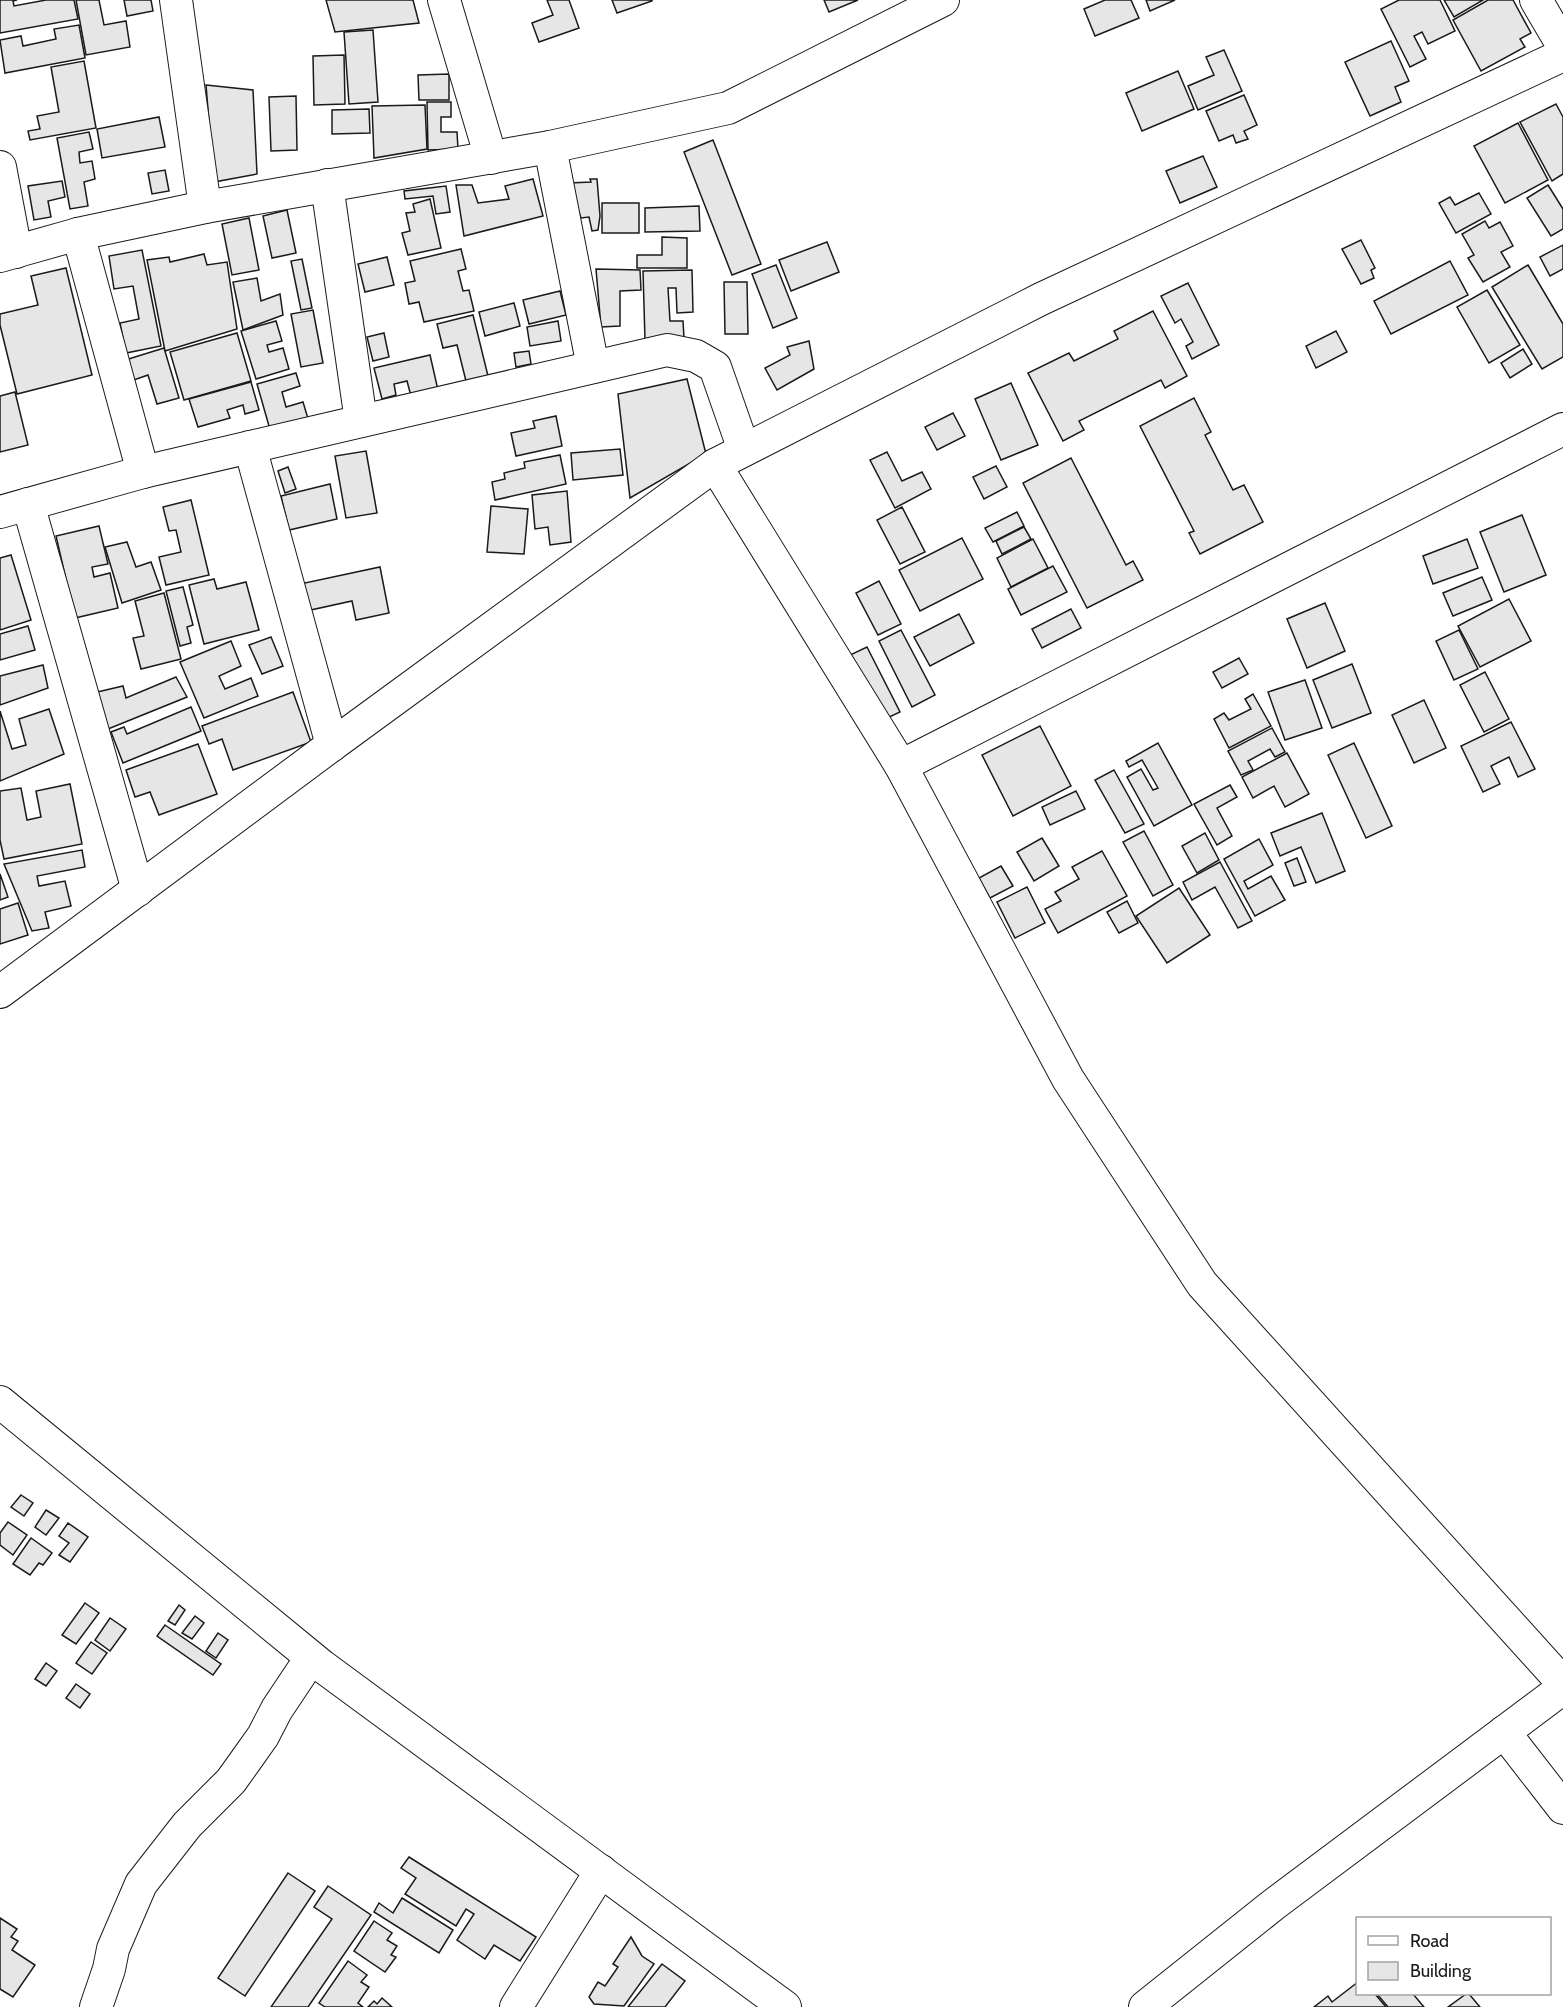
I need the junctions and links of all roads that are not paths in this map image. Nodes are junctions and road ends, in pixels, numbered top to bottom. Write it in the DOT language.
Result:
graph roads {
  1 [pos="176,0"];
  2 [pos="444,0"];
  3 [pos="943,0"];
  4 [pos="1536,0"];
  5 [pos="1563,46"];
  6 [pos="1563,55"];
  7 [pos="550,147"];
  8 [pos="491,158"];
  9 [pos="0,167"];
  10 [pos="327,185"];
  11 [pos="205,207"];
  12 [pos="78,234"];
  13 [pos="8,254"];
  14 [pos="593,367"];
  15 [pos="361,421"];
  16 [pos="1563,429"];
  17 [pos="250,447"];
  18 [pos="744,450"];
  19 [pos="715,465"];
  20 [pos="142,472"];
  21 [pos="14,508"];
  22 [pos="332,745"];
  23 [pos="901,766"];
  24 [pos="138,890"];
  25 [pos="0,992"];
  26 [pos="0,1402"];
  27 [pos="311,1658"];
  28 [pos="1563,1683"];
  29 [pos="1563,1688"];
  30 [pos="1504,1732"];
  31 [pos="1563,1808"];
  32 [pos="601,1871"];
  33 [pos="96,2007"];
  34 [pos="516,2007"];
  35 [pos="784,2007"];
  36 [pos="1145,2007"];
  1 -- 11 [label="street"];
  2 -- 8 [label="street"];
  3 -- 7 [label="street"];
  4 -- 5 [label="street"];
  6 -- 18 [label="street"];
  7 -- 8 [label="street"];
  7 -- 14 [label="street"];
  8 -- 10 [label="street"];
  9 -- 13 [label="street"];
  10 -- 11 [label="street"];
  10 -- 15 [label="street"];
  11 -- 12 [label="street"];
  12 -- 13 [label="street"];
  12 -- 20 [label="street"];
  14 -- 15 [label="street"];
  14 -- 18 [label="street"];
  15 -- 17 [label="street"];
  16 -- 23 [label="street"];
  17 -- 20 [label="street"];
  17 -- 22 [label="street"];
  18 -- 19 [label="street"];
  19 -- 22 [label="street"];
  19 -- 23 [label="street"];
  20 -- 21 [label="street"];
  21 -- 24 [label="street"];
  22 -- 24 [label="street"];
  23 -- 28 [label="street"];
  24 -- 25 [label="street"];
  26 -- 27 [label="street"];
  27 -- 32 [label="street"];
  27 -- 33 [label="street"];
  29 -- 30 [label="street"];
  30 -- 31 [label="street"];
  30 -- 36 [label="street"];
  32 -- 34 [label="street"];
  32 -- 35 [label="street"];
}
